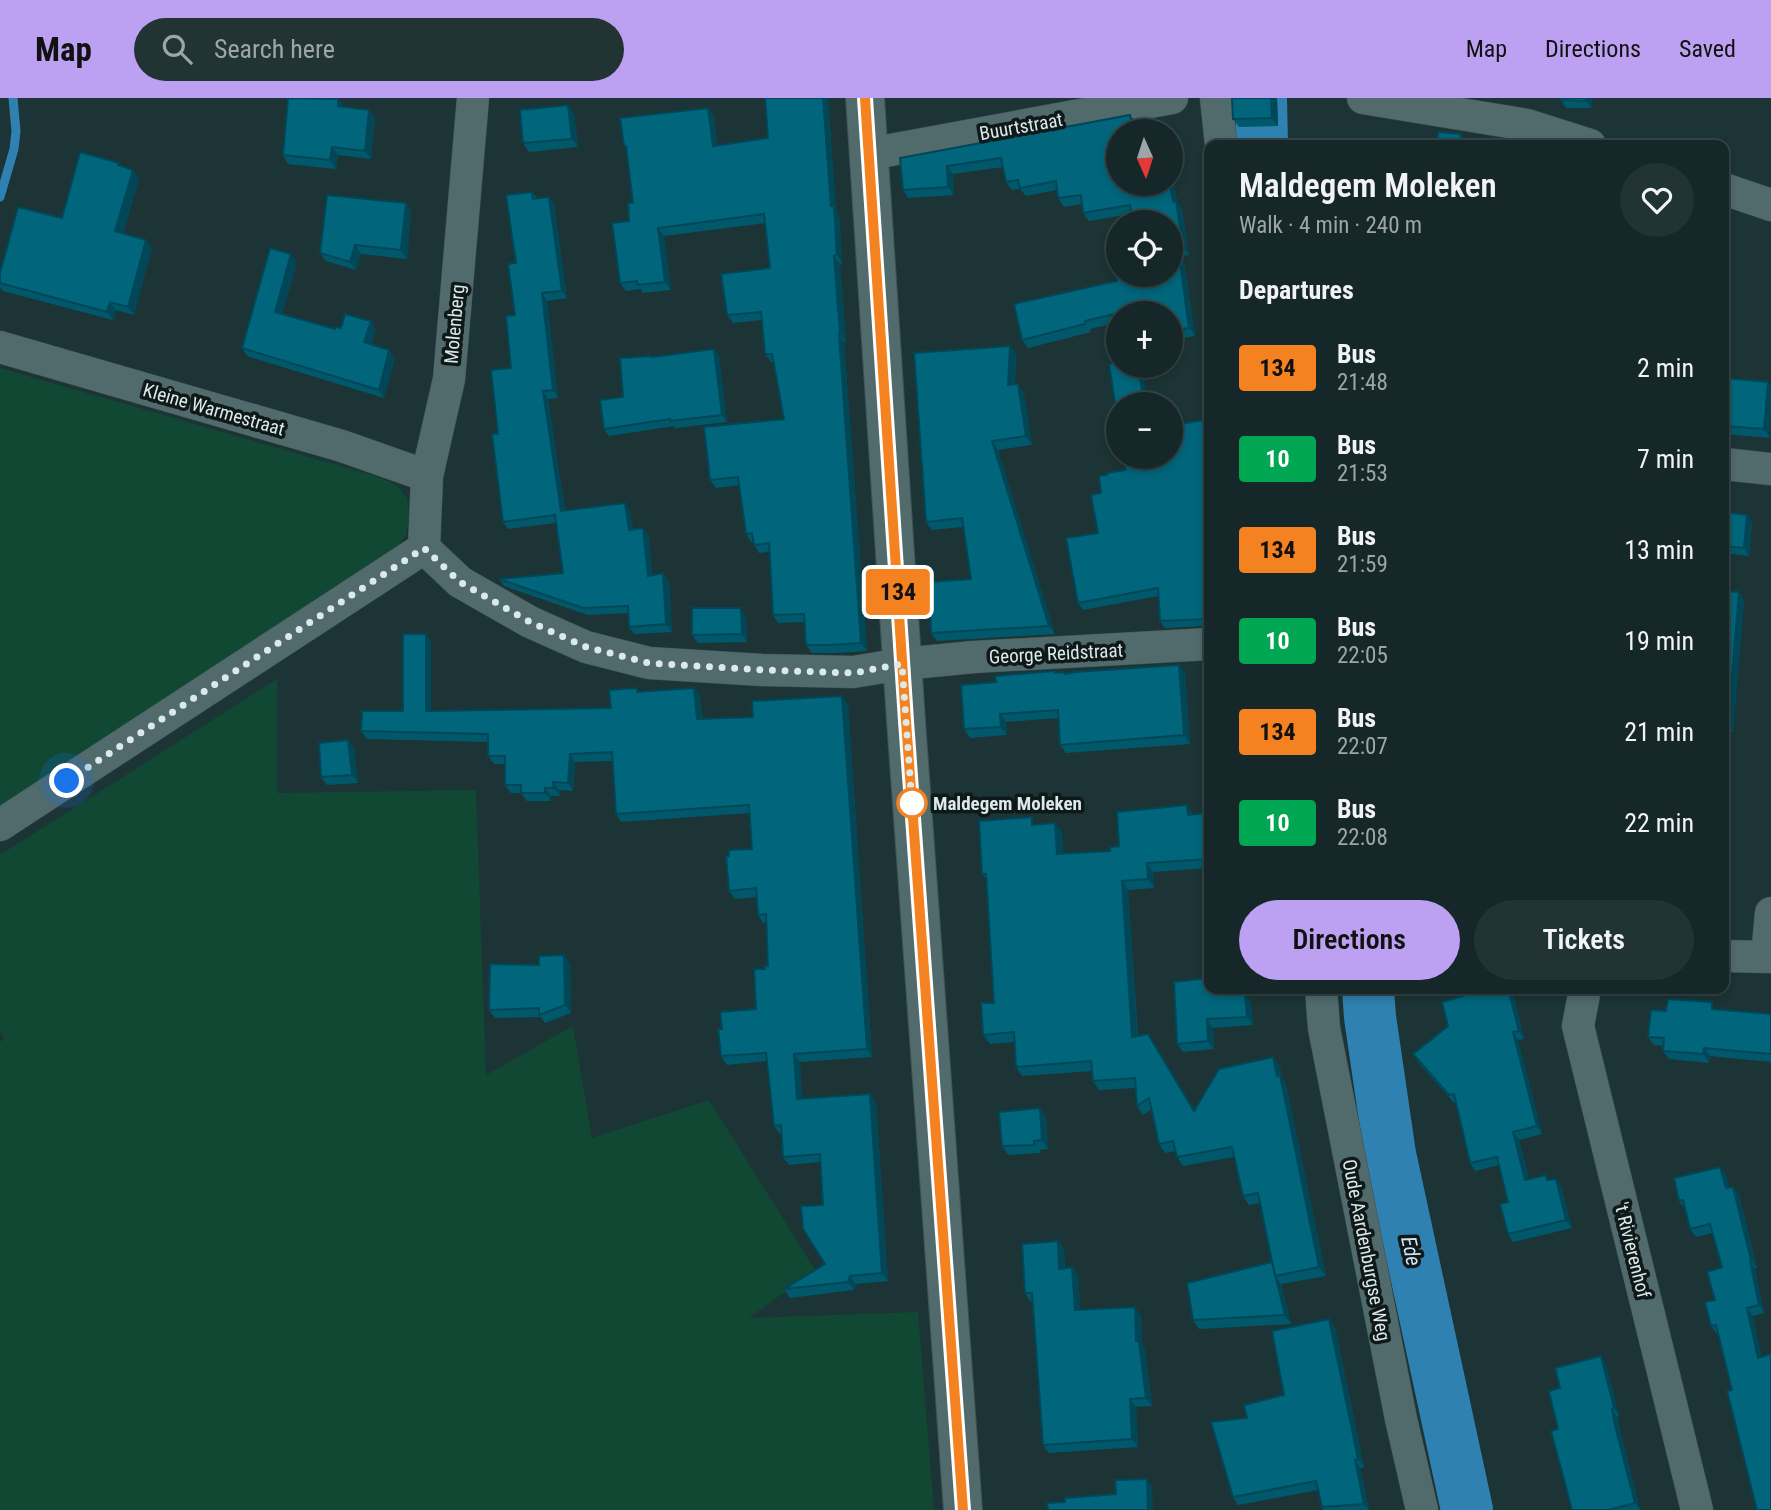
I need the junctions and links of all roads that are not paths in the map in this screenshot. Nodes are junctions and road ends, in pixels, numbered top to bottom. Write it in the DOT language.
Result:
graph roads {
  1 [pos="473,98"];
  2 [pos="865,98"];
  3 [pos="1172,98"];
  4 [pos="1216,98"];
  5 [pos="1363,98"];
  6 [pos="1483,107"];
  7 [pos="1220,140"];
  8 [pos="1574,140"];
  9 [pos="869,154"];
  10 [pos="1729,191"];
  11 [pos="1771,205"];
  12 [pos="0,347"];
  13 [pos="1729,465"];
  14 [pos="1771,469"];
  15 [pos="427,476"];
  16 [pos="424,548"];
  17 [pos="1204,645"];
  18 [pos="902,664"];
  19 [pos="0,825"];
  20 [pos="1771,913"];
  21 [pos="1729,956"];
  22 [pos="1769,957"];
  23 [pos="1321,994"];
  24 [pos="1584,994"];
  25 [pos="963,1510"];
  26 [pos="1422,1510"];
  27 [pos="1697,1510"];
  1 -- 15 [label="street, Molenberg"];
  2 -- 9 [label="street"];
  3 -- 9 [label="street, Buurtstraat"];
  4 -- 7 [label="street"];
  5 -- 6 [label="street"];
  6 -- 8 [label="street"];
  9 -- 18 [label="street"];
  10 -- 11 [label="street"];
  12 -- 15 [label="street, Kleine Warmestraat"];
  13 -- 14 [label="street"];
  15 -- 16 [label="street, Molenberg"];
  16 -- 18 [label="street, George Reidstraat"];
  16 -- 19 [label="street"];
  17 -- 18 [label="street, George Reidstraat"];
  18 -- 25 [label="street"];
  20 -- 22 [label="street"];
  21 -- 22 [label="street"];
  23 -- 26 [label="street, Oude Aardenburgse Weg"];
  24 -- 27 [label="street, 't Rivierenhof"];
}
